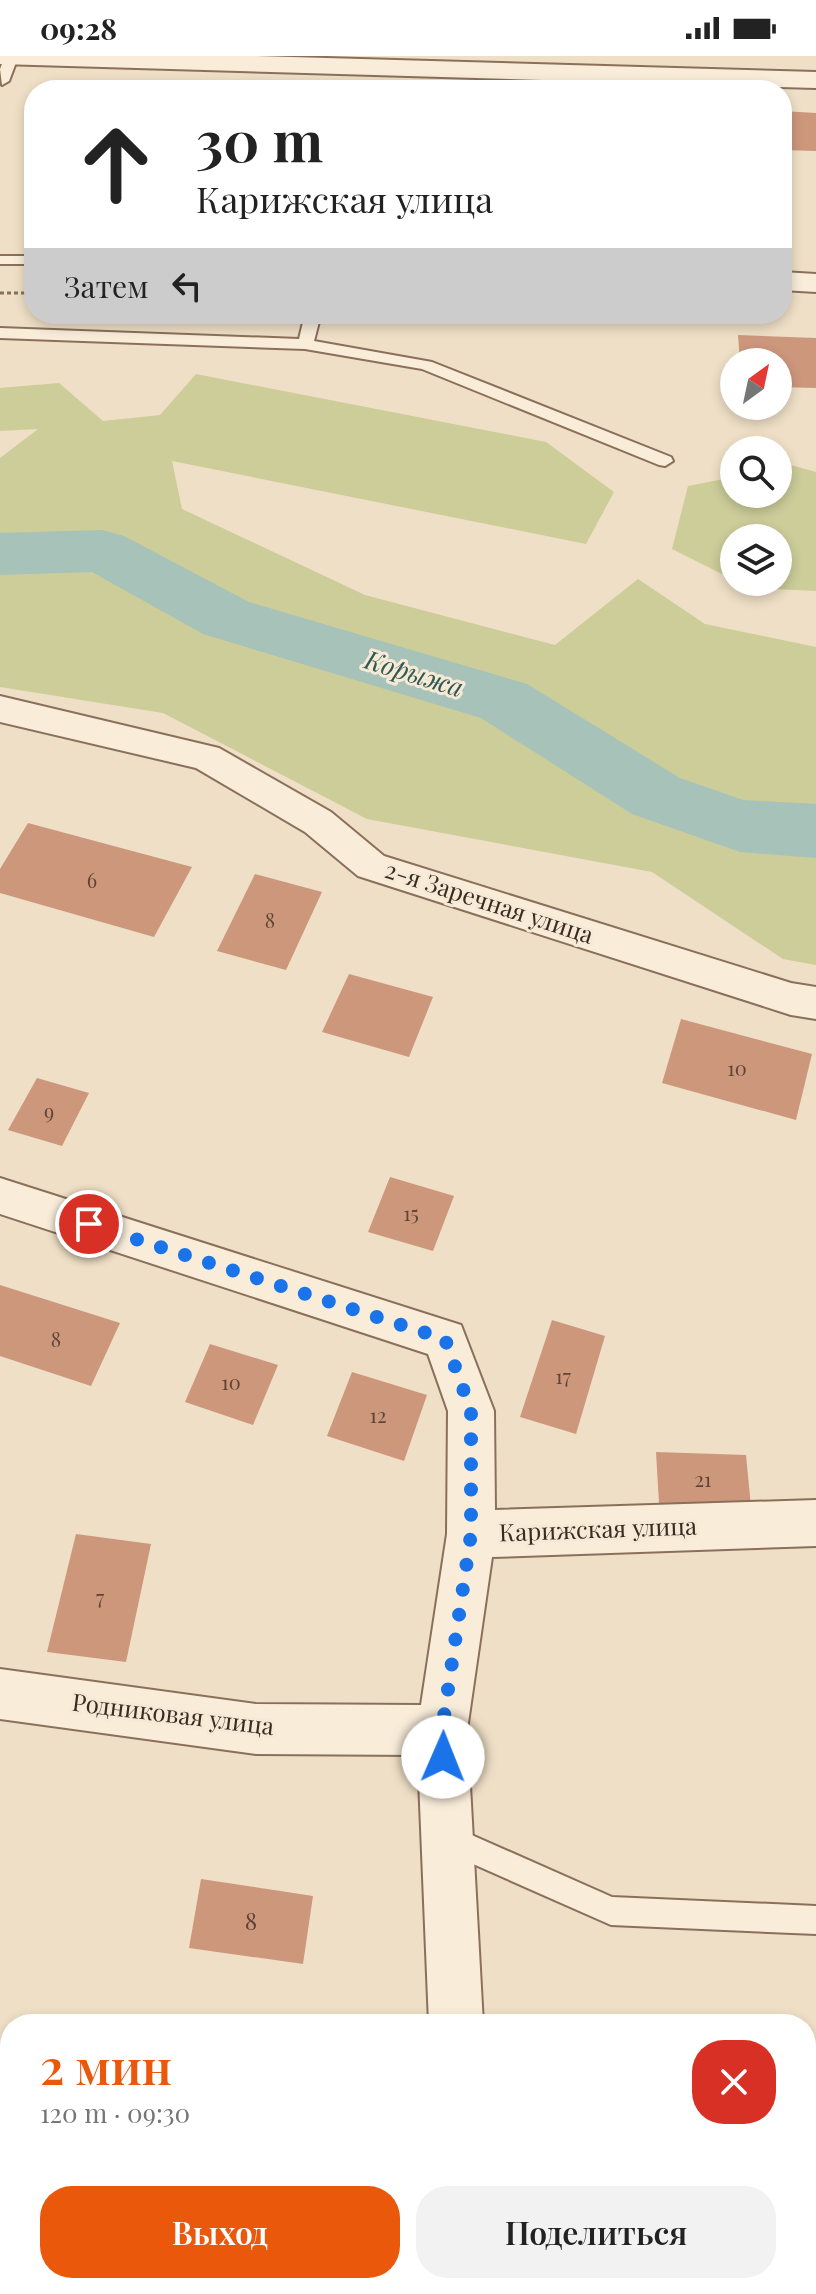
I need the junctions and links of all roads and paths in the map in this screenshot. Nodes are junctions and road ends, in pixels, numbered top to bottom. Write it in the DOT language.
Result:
graph roads {
  1 [pos="11,57"];
  2 [pos="1,69"];
  3 [pos="351,71"];
  4 [pos="816,80"];
  5 [pos="0,260"];
  6 [pos="24,260"];
  7 [pos="792,282"];
  8 [pos="816,283"];
  9 [pos="0,293"];
  10 [pos="24,293"];
  11 [pos="310,324"];
  12 [pos="0,333"];
  13 [pos="305,344"];
  14 [pos="665,461"];
  15 [pos="0,709"];
  16 [pos="816,1003"];
  17 [pos="0,1196"];
  18 [pos="816,1523"];
  19 [pos="471,1534"];
  20 [pos="0,1694"];
  21 [pos="442,1730"];
  22 [pos="447,1838"];
  23 [pos="816,1920"];
  24 [pos="456,2014"];
  1 -- 2 [label="street"];
  1 -- 3 [label="street"];
  3 -- 4 [label="street"];
  5 -- 6 [label="lane"];
  7 -- 8 [label="street"];
  9 -- 10 [label="path"];
  11 -- 13 [label="lane"];
  12 -- 13 [label="lane"];
  13 -- 14 [label="lane"];
  15 -- 16 [label="street, 2-я Заречная улица"];
  17 -- 19 [label="street, Карижская улица"];
  18 -- 19 [label="street, Карижская улица"];
  19 -- 21 [label="street"];
  20 -- 21 [label="street, Родниковая улица"];
  21 -- 22 [label="street"];
  22 -- 23 [label="lane"];
  22 -- 24 [label="street"];
}
